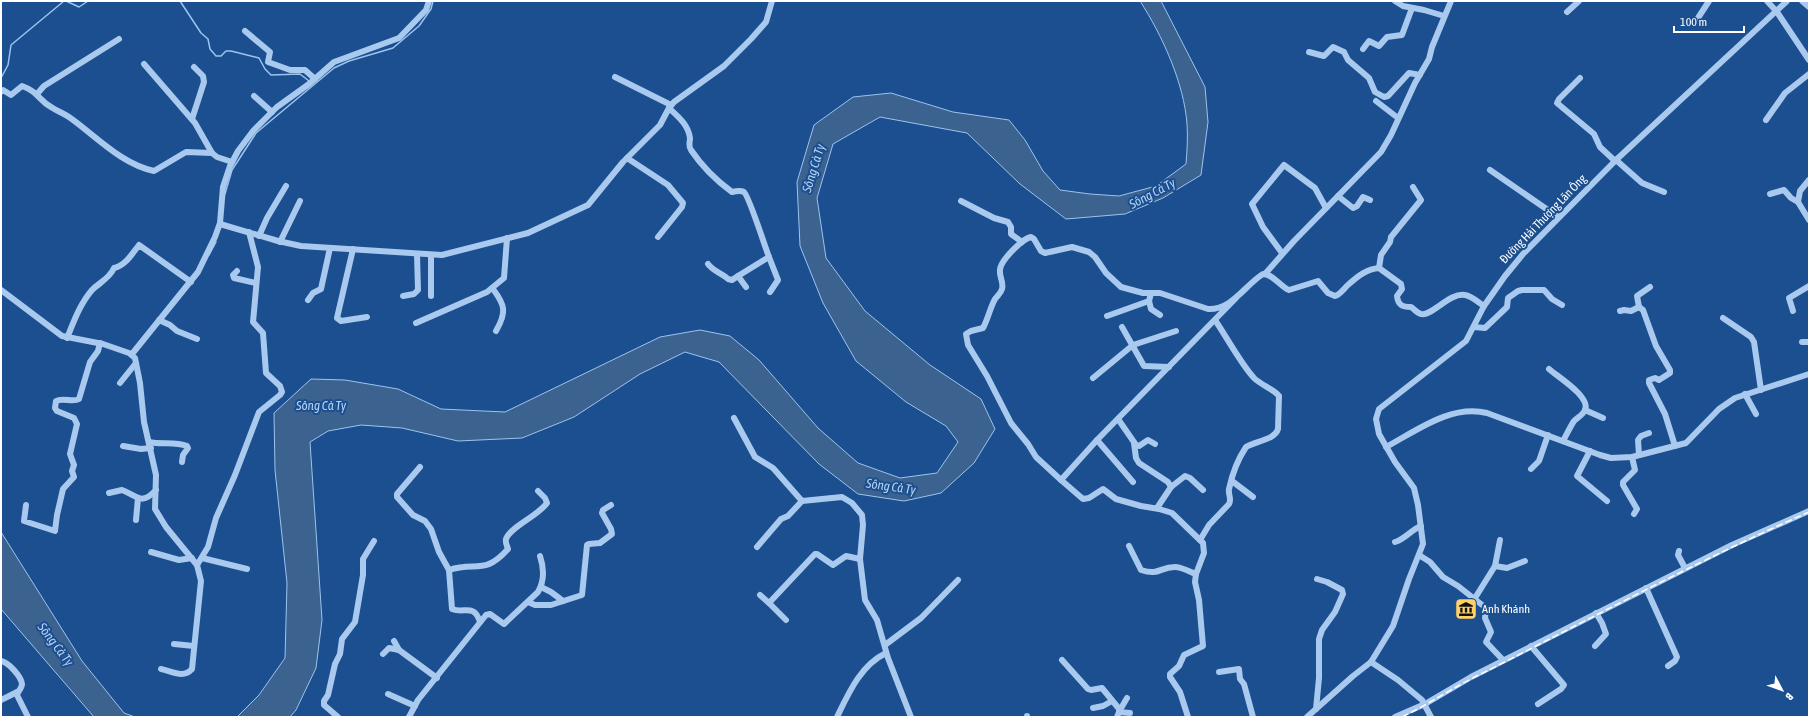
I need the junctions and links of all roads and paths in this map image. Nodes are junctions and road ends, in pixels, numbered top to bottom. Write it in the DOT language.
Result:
graph roads {
  1 [pos="429,1"];
  2 [pos="772,1"];
  3 [pos="1395,1"];
  4 [pos="1451,1"];
  5 [pos="1578,1"];
  6 [pos="1709,1"];
  7 [pos="1767,1"];
  8 [pos="1787,1"];
  9 [pos="1802,1"];
  10 [pos="1809,7"];
  11 [pos="1412,8"];
  12 [pos="1567,12"];
  13 [pos="1777,12"];
  14 [pos="1444,16"];
  15 [pos="1698,18"];
  16 [pos="245,31"];
  17 [pos="119,39"];
  18 [pos="1363,49"];
  19 [pos="1309,52"];
  20 [pos="1809,60"];
  21 [pos="144,64"];
  22 [pos="194,67"];
  23 [pos="1809,74"];
  24 [pos="1420,75"];
  25 [pos="615,77"];
  26 [pos="1580,78"];
  27 [pos="315,79"];
  28 [pos="1,92"];
  29 [pos="37,94"];
  30 [pos="254,96"];
  31 [pos="1376,100"];
  32 [pos="670,106"];
  33 [pos="272,112"];
  34 [pos="1398,118"];
  35 [pos="192,119"];
  36 [pos="1766,120"];
  37 [pos="212,153"];
  38 [pos="628,158"];
  39 [pos="1616,160"];
  40 [pos="232,162"];
  41 [pos="1490,170"];
  42 [pos="1809,180"];
  43 [pos="286,186"];
  44 [pos="1414,187"];
  45 [pos="1664,192"];
  46 [pos="1770,194"];
  47 [pos="1338,196"];
  48 [pos="1370,200"];
  49 [pos="300,201"];
  50 [pos="961,201"];
  51 [pos="1798,202"];
  52 [pos="1326,208"];
  53 [pos="1558,218"];
  54 [pos="1809,220"];
  55 [pos="223,225"];
  56 [pos="249,232"];
  57 [pos="259,236"];
  58 [pos="658,237"];
  59 [pos="507,238"];
  60 [pos="280,242"];
  61 [pos="1022,242"];
  62 [pos="330,248"];
  63 [pos="353,249"];
  64 [pos="1282,253"];
  65 [pos="417,254"];
  66 [pos="431,255"];
  67 [pos="769,257"];
  68 [pos="708,264"];
  69 [pos="1379,268"];
  70 [pos="236,270"];
  71 [pos="1265,274"];
  72 [pos="738,276"];
  73 [pos="191,282"];
  74 [pos="256,283"];
  75 [pos="746,286"];
  76 [pos="1809,286"];
  77 [pos="1650,287"];
  78 [pos="493,289"];
  79 [pos="1,290"];
  80 [pos="770,292"];
  81 [pos="1152,293"];
  82 [pos="403,296"];
  83 [pos="431,296"];
  84 [pos="1236,298"];
  85 [pos="308,300"];
  86 [pos="1149,301"];
  87 [pos="1562,305"];
  88 [pos="1484,306"];
  89 [pos="1640,307"];
  90 [pos="1620,311"];
  91 [pos="1793,311"];
  92 [pos="1160,314"];
  93 [pos="1107,316"];
  94 [pos="367,317"];
  95 [pos="1723,318"];
  96 [pos="159,320"];
  97 [pos="1215,320"];
  98 [pos="416,323"];
  99 [pos="1122,327"];
  100 [pos="1474,327"];
  101 [pos="496,331"];
  102 [pos="1176,331"];
  103 [pos="67,338"];
  104 [pos="196,339"];
  105 [pos="1802,342"];
  106 [pos="1809,342"];
  107 [pos="100,343"];
  108 [pos="1133,345"];
  109 [pos="132,354"];
  110 [pos="136,363"];
  111 [pos="1155,366"];
  112 [pos="1169,367"];
  113 [pos="1549,369"];
  114 [pos="1809,374"];
  115 [pos="1093,378"];
  116 [pos="1156,380"];
  117 [pos="120,382"];
  118 [pos="1761,390"];
  119 [pos="1745,394"];
  120 [pos="1585,410"];
  121 [pos="1756,414"];
  122 [pos="734,418"];
  123 [pos="1603,418"];
  124 [pos="1118,419"];
  125 [pos="1649,433"];
  126 [pos="1548,435"];
  127 [pos="1097,440"];
  128 [pos="1563,441"];
  129 [pos="1134,443"];
  130 [pos="1155,444"];
  131 [pos="150,445"];
  132 [pos="123,446"];
  133 [pos="1676,446"];
  134 [pos="1386,447"];
  135 [pos="1590,451"];
  136 [pos="1639,455"];
  137 [pos="1632,457"];
  138 [pos="182,462"];
  139 [pos="420,467"];
  140 [pos="1531,470"];
  141 [pos="1061,480"];
  142 [pos="1232,481"];
  143 [pos="1133,482"];
  144 [pos="1171,487"];
  145 [pos="156,490"];
  146 [pos="1203,490"];
  147 [pos="538,491"];
  148 [pos="109,493"];
  149 [pos="1253,497"];
  150 [pos="138,498"];
  151 [pos="802,501"];
  152 [pos="1608,501"];
  153 [pos="611,504"];
  154 [pos="26,505"];
  155 [pos="1157,508"];
  156 [pos="1809,511"];
  157 [pos="1634,514"];
  158 [pos="136,520"];
  159 [pos="1421,526"];
  160 [pos="1200,540"];
  161 [pos="1500,540"];
  162 [pos="374,541"];
  163 [pos="1395,542"];
  164 [pos="1129,546"];
  165 [pos="757,547"];
  166 [pos="1679,551"];
  167 [pos="151,552"];
  168 [pos="1419,555"];
  169 [pos="540,556"];
  170 [pos="192,558"];
  171 [pos="202,558"];
  172 [pos="860,560"];
  173 [pos="1525,561"];
  174 [pos="196,565"];
  175 [pos="1495,566"];
  176 [pos="1685,568"];
  177 [pos="247,569"];
  178 [pos="449,570"];
  179 [pos="1196,574"];
  180 [pos="1317,579"];
  181 [pos="958,580"];
  182 [pos="541,587"];
  183 [pos="1646,588"];
  184 [pos="760,595"];
  185 [pos="1475,598"];
  186 [pos="563,601"];
  187 [pos="528,602"];
  188 [pos="769,604"];
  189 [pos="1596,613"];
  190 [pos="786,620"];
  191 [pos="480,622"];
  192 [pos="394,641"];
  193 [pos="174,644"];
  194 [pos="885,645"];
  195 [pos="194,646"];
  196 [pos="1531,646"];
  197 [pos="1594,646"];
  198 [pos="399,650"];
  199 [pos="886,653"];
  200 [pos="383,654"];
  201 [pos="1,660"];
  202 [pos="1062,660"];
  203 [pos="1503,660"];
  204 [pos="1371,662"];
  205 [pos="1668,666"];
  206 [pos="161,669"];
  207 [pos="1219,672"];
  208 [pos="437,678"];
  209 [pos="17,692"];
  210 [pos="388,694"];
  211 [pos="1127,698"];
  212 [pos="1,700"];
  213 [pos="1112,701"];
  214 [pos="1425,704"];
  215 [pos="1538,704"];
  216 [pos="415,706"];
  217 [pos="1093,708"];
  218 [pos="1316,709"];
  219 [pos="1119,713"];
  220 [pos="1130,713"];
  221 [pos="28,717"];
  222 [pos="338,717"];
  223 [pos="409,717"];
  224 [pos="837,717"];
  225 [pos="911,717"];
  226 [pos="1188,717"];
  227 [pos="1253,717"];
  228 [pos="1307,717"];
  229 [pos="1395,717"];
  230 [pos="1431,717"];
  1 -- 27 [label="street"];
  2 -- 32 [label="street"];
  3 -- 11 [label="street"];
  4 -- 14 [label="street"];
  5 -- 12 [label="street"];
  6 -- 15 [label="street"];
  7 -- 13 [label="street"];
  8 -- 13 [label="street, Đường Hải Thượng Lãn Ông"];
  9 -- 10 [label="street"];
  11 -- 14 [label="street"];
  11 -- 18 [label="street"];
  13 -- 20 [label="street"];
  13 -- 39 [label="street, Đường Hải Thượng Lãn Ông"];
  14 -- 24 [label="street"];
  16 -- 27 [label="street"];
  17 -- 29 [label="street"];
  19 -- 24 [label="street"];
  21 -- 35 [label="street"];
  22 -- 35 [label="street"];
  23 -- 36 [label="street"];
  24 -- 34 [label="street"];
  25 -- 32 [label="street"];
  26 -- 39 [label="street"];
  27 -- 33 [label="street"];
  28 -- 29 [label="street"];
  29 -- 37 [label="street"];
  30 -- 33 [label="street"];
  31 -- 34 [label="street"];
  32 -- 38 [label="street"];
  32 -- 67 [label="street"];
  33 -- 40 [label="street"];
  34 -- 47 [label="street"];
  35 -- 37 [label="street"];
  37 -- 40 [label="street"];
  38 -- 58 [label="street"];
  38 -- 59 [label="street"];
  39 -- 45 [label="street"];
  39 -- 53 [label="street, Đường Hải Thượng Lãn Ông"];
  40 -- 55 [label="street"];
  41 -- 53 [label="street"];
  42 -- 51 [label="street"];
  43 -- 57 [label="street"];
  44 -- 69 [label="street"];
  46 -- 51 [label="street"];
  47 -- 48 [label="street"];
  47 -- 52 [label="street"];
  49 -- 60 [label="street"];
  50 -- 61 [label="street"];
  51 -- 54 [label="street"];
  52 -- 64 [label="street"];
  52 -- 64 [label="street"];
  53 -- 88 [label="street, Đường Hải Thượng Lãn Ông"];
  55 -- 56 [label="street"];
  55 -- 73 [label="street"];
  56 -- 57 [label="street"];
  56 -- 74 [label="street"];
  57 -- 60 [label="street"];
  59 -- 66 [label="street"];
  59 -- 78 [label="street"];
  60 -- 62 [label="street"];
  61 -- 81 [label="street"];
  61 -- 141 [label="street"];
  62 -- 63 [label="street"];
  62 -- 85 [label="street"];
  63 -- 65 [label="street"];
  63 -- 94 [label="street"];
  64 -- 71 [label="street"];
  65 -- 66 [label="street"];
  65 -- 82 [label="street"];
  66 -- 83 [label="street"];
  67 -- 72 [label="street"];
  67 -- 80 [label="street"];
  68 -- 72 [label="street"];
  69 -- 71 [label="street"];
  69 -- 88 [label="street"];
  70 -- 74 [label="street"];
  71 -- 84 [label="street"];
  72 -- 75 [label="street"];
  73 -- 96 [label="street"];
  73 -- 103 [label="street"];
  74 -- 171 [label="street"];
  76 -- 91 [label="street"];
  77 -- 89 [label="street"];
  78 -- 98 [label="street"];
  78 -- 101 [label="street"];
  79 -- 103 [label="street"];
  81 -- 84 [label="street"];
  81 -- 86 [label="street"];
  84 -- 97 [label="street"];
  86 -- 92 [label="street"];
  86 -- 93 [label="street"];
  87 -- 100 [label="street"];
  88 -- 100 [label="street, Đường Hải Thượng Lãn Ông"];
  89 -- 90 [label="street"];
  89 -- 133 [label="street"];
  95 -- 118 [label="street"];
  96 -- 104 [label="street"];
  96 -- 109 [label="street"];
  97 -- 112 [label="street"];
  97 -- 142 [label="street"];
  99 -- 108 [label="street"];
  100 -- 134 [label="street, Đường Hải Thượng Lãn Ông"];
  102 -- 108 [label="street"];
  103 -- 107 [label="street"];
  105 -- 106 [label="street"];
  107 -- 109 [label="street"];
  107 -- 154 [label="street"];
  108 -- 111 [label="street"];
  108 -- 115 [label="street"];
  109 -- 110 [label="street"];
  110 -- 117 [label="street"];
  110 -- 131 [label="street"];
  111 -- 112 [label="street"];
  111 -- 116 [label="street"];
  112 -- 116 [label="street"];
  113 -- 120 [label="street"];
  114 -- 118 [label="street"];
  116 -- 124 [label="street"];
  118 -- 119 [label="street"];
  119 -- 121 [label="street"];
  119 -- 133 [label="street"];
  120 -- 123 [label="street"];
  120 -- 128 [label="street"];
  122 -- 151 [label="street"];
  124 -- 127 [label="street"];
  124 -- 129 [label="street"];
  125 -- 136 [label="street"];
  126 -- 128 [label="street"];
  126 -- 134 [label="street"];
  126 -- 140 [label="street"];
  127 -- 141 [label="street"];
  127 -- 143 [label="street"];
  128 -- 135 [label="street"];
  129 -- 130 [label="street"];
  129 -- 144 [label="street"];
  131 -- 132 [label="street"];
  131 -- 138 [label="street"];
  131 -- 145 [label="street"];
  133 -- 136 [label="street"];
  134 -- 159 [label="street, Đường Hải Thượng Lãn Ông"];
  135 -- 137 [label="street"];
  135 -- 152 [label="street"];
  136 -- 137 [label="street"];
  137 -- 157 [label="street"];
  139 -- 178 [label="street"];
  141 -- 155 [label="street"];
  142 -- 149 [label="street"];
  142 -- 160 [label="street"];
  144 -- 146 [label="street"];
  144 -- 155 [label="street"];
  145 -- 150 [label="street"];
  145 -- 170 [label="street"];
  147 -- 178 [label="street"];
  148 -- 150 [label="street"];
  150 -- 158 [label="street"];
  151 -- 165 [label="street"];
  151 -- 172 [label="street"];
  153 -- 186 [label="street"];
  155 -- 160 [label="street"];
  156 -- 176 [label="street"];
  159 -- 163 [label="street"];
  159 -- 168 [label="street, Đường Hải Thượng Lãn Ông"];
  160 -- 179 [label="street"];
  161 -- 175 [label="street"];
  162 -- 222 [label="street"];
  164 -- 179 [label="street"];
  166 -- 176 [label="street"];
  167 -- 170 [label="street"];
  168 -- 185 [label="street"];
  168 -- 204 [label="street, Đường Hải Thượng Lãn Ông"];
  169 -- 182 [label="street"];
  170 -- 174 [label="street"];
  171 -- 174 [label="street"];
  171 -- 177 [label="street"];
  172 -- 188 [label="street"];
  172 -- 194 [label="street"];
  173 -- 175 [label="street"];
  174 -- 195 [label="street"];
  175 -- 185 [label="street"];
  176 -- 183 [label="street"];
  178 -- 191 [label="street"];
  179 -- 226 [label="street"];
  180 -- 218 [label="street"];
  181 -- 194 [label="street"];
  182 -- 186 [label="street"];
  182 -- 187 [label="street"];
  183 -- 189 [label="street"];
  183 -- 205 [label="street"];
  184 -- 188 [label="street"];
  185 -- 203 [label="street"];
  186 -- 187 [label="street"];
  187 -- 191 [label="street"];
  188 -- 190 [label="street"];
  189 -- 196 [label="street"];
  189 -- 197 [label="street"];
  191 -- 208 [label="street"];
  192 -- 198 [label="street"];
  193 -- 195 [label="street"];
  194 -- 199 [label="street"];
  195 -- 206 [label="street"];
  196 -- 203 [label="street"];
  196 -- 215 [label="street"];
  198 -- 200 [label="street"];
  198 -- 208 [label="street"];
  199 -- 224 [label="street"];
  199 -- 225 [label="street"];
  201 -- 209 [label="street"];
  202 -- 213 [label="street"];
  203 -- 214 [label="street"];
  204 -- 214 [label="street"];
  204 -- 218 [label="street, Đường Hải Thượng Lãn Ông"];
  207 -- 227 [label="street"];
  208 -- 216 [label="street"];
  209 -- 212 [label="street"];
  209 -- 221 [label="street"];
  210 -- 216 [label="street"];
  211 -- 219 [label="street"];
  213 -- 217 [label="street"];
  213 -- 219 [label="street"];
  214 -- 229 [label="street"];
  214 -- 230 [label="street"];
  216 -- 223 [label="street"];
  218 -- 228 [label="street, Đường Hải Thượng Lãn Ông"];
  219 -- 220 [label="street"];
}
